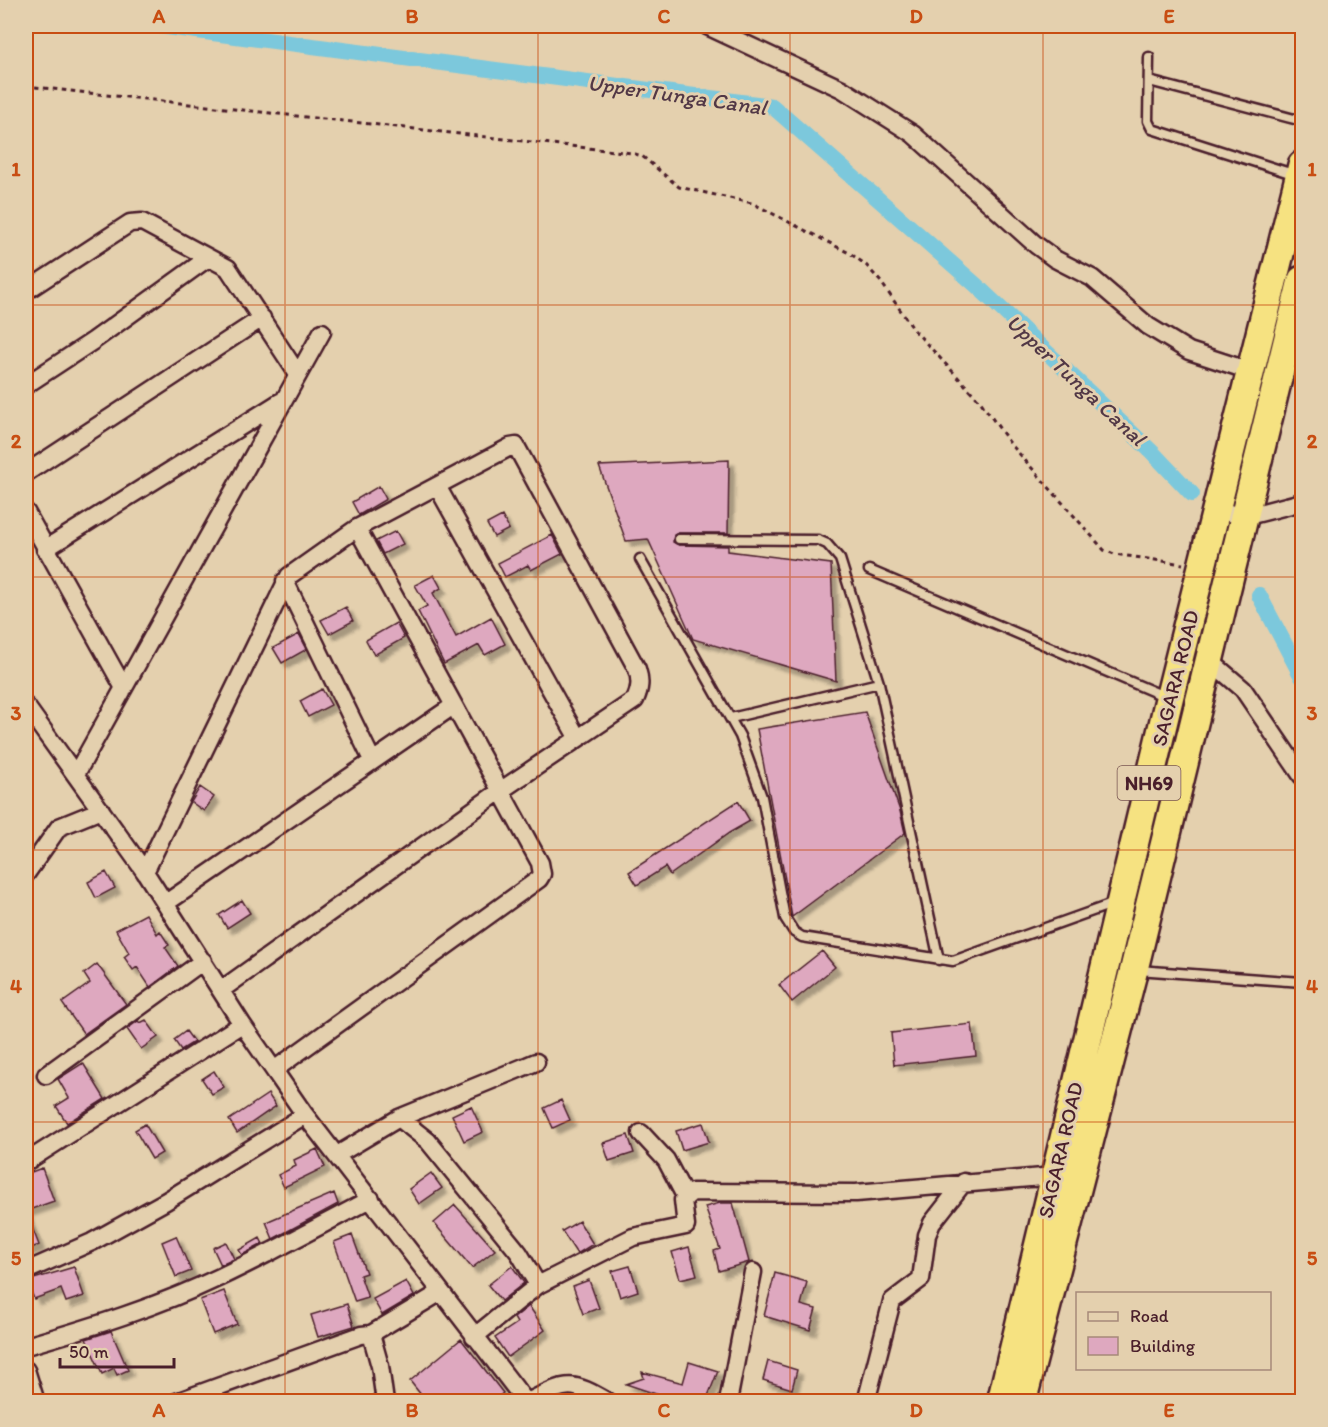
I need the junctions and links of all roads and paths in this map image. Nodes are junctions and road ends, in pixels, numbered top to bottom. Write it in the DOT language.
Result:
graph roads {
  1 [pos="707,26"];
  2 [pos="1149,57"];
  3 [pos="1149,81"];
  4 [pos="26,86"];
  5 [pos="1302,121"];
  6 [pos="1301,171"];
  7 [pos="208,258"];
  8 [pos="1302,280"];
  9 [pos="26,291"];
  10 [pos="262,318"];
  11 [pos="322,332"];
  12 [pos="1250,371"];
  13 [pos="297,373"];
  14 [pos="26,385"];
  15 [pos="280,402"];
  16 [pos="26,473"];
  17 [pos="437,486"];
  18 [pos="1302,502"];
  19 [pos="1218,510"];
  20 [pos="26,512"];
  21 [pos="1244,517"];
  22 [pos="357,528"];
  23 [pos="678,539"];
  24 [pos="45,549"];
  25 [pos="640,559"];
  26 [pos="869,570"];
  27 [pos="1202,570"];
  28 [pos="285,581"];
  29 [pos="1209,660"];
  30 [pos="879,683"];
  31 [pos="124,688"];
  32 [pos="1169,699"];
  33 [pos="26,706"];
  34 [pos="453,706"];
  35 [pos="731,718"];
  36 [pos="577,737"];
  37 [pos="372,760"];
  38 [pos="76,774"];
  39 [pos="1302,776"];
  40 [pos="500,791"];
  41 [pos="101,810"];
  42 [pos="145,872"];
  43 [pos="26,874"];
  44 [pos="1120,901"];
  45 [pos="166,903"];
  46 [pos="939,960"];
  47 [pos="203,962"];
  48 [pos="1134,969"];
  49 [pos="1302,982"];
  50 [pos="221,990"];
  51 [pos="242,1024"];
  52 [pos="536,1062"];
  53 [pos="274,1070"];
  54 [pos="46,1075"];
  55 [pos="305,1115"];
  56 [pos="399,1118"];
  57 [pos="641,1133"];
  58 [pos="337,1155"];
  59 [pos="26,1162"];
  60 [pos="1054,1176"];
  61 [pos="963,1182"];
  62 [pos="685,1196"];
  63 [pos="371,1199"];
  64 [pos="26,1271"];
  65 [pos="753,1272"];
  66 [pos="538,1285"];
  67 [pos="441,1292"];
  68 [pos="371,1334"];
  69 [pos="474,1337"];
  70 [pos="26,1346"];
  71 [pos="26,1370"];
  72 [pos="36,1401"];
  73 [pos="176,1401"];
  74 [pos="385,1401"];
  75 [pos="527,1401"];
  76 [pos="608,1401"];
  77 [pos="728,1401"];
  78 [pos="866,1401"];
  79 [pos="1001,1401"];
  80 [pos="1022,1401"];
  1 -- 12 [label="street"];
  2 -- 3 [label="lane"];
  3 -- 5 [label="lane"];
  3 -- 6 [label="lane"];
  4 -- 27 [label="path"];
  6 -- 12 [label="highway, SAGARA ROAD / NH69"];
  7 -- 9 [label="street"];
  7 -- 10 [label="street"];
  7 -- 14 [label="street"];
  8 -- 21 [label="highway, SAGARA ROAD / NH69"];
  10 -- 13 [label="street"];
  10 -- 16 [label="street"];
  11 -- 13 [label="street"];
  12 -- 19 [label="highway, SAGARA ROAD / NH69"];
  13 -- 15 [label="street"];
  15 -- 24 [label="street"];
  15 -- 31 [label="street"];
  17 -- 22 [label="street"];
  17 -- 36 [label="street"];
  17 -- 36 [label="street"];
  18 -- 21 [label="street"];
  19 -- 21 [label="street"];
  19 -- 27 [label="highway, SAGARA ROAD / NH69"];
  20 -- 24 [label="street"];
  21 -- 29 [label="highway, SAGARA ROAD / NH69"];
  22 -- 28 [label="street"];
  22 -- 34 [label="street"];
  23 -- 30 [label="lane"];
  24 -- 31 [label="street"];
  25 -- 35 [label="lane"];
  26 -- 32 [label="lane"];
  27 -- 32 [label="highway, SAGARA ROAD / NH69"];
  28 -- 37 [label="street"];
  28 -- 42 [label="street"];
  29 -- 39 [label="street"];
  29 -- 48 [label="highway, SAGARA ROAD / NH69"];
  30 -- 35 [label="lane"];
  30 -- 46 [label="lane"];
  31 -- 38 [label="street"];
  32 -- 44 [label="highway, SAGARA ROAD / NH69"];
  33 -- 38 [label="street"];
  34 -- 37 [label="street"];
  34 -- 40 [label="street"];
  35 -- 46 [label="lane"];
  36 -- 40 [label="street"];
  37 -- 45 [label="street"];
  38 -- 41 [label="street"];
  40 -- 50 [label="street"];
  40 -- 53 [label="street"];
  41 -- 42 [label="street"];
  41 -- 43 [label="street"];
  42 -- 45 [label="street"];
  44 -- 46 [label="lane"];
  44 -- 60 [label="highway, SAGARA ROAD / NH69"];
  45 -- 47 [label="street"];
  47 -- 50 [label="street"];
  47 -- 54 [label="street"];
  48 -- 49 [label="lane"];
  48 -- 80 [label="highway, SAGARA ROAD / NH69"];
  50 -- 51 [label="street"];
  51 -- 53 [label="street"];
  51 -- 59 [label="street"];
  52 -- 56 [label="street"];
  53 -- 55 [label="street"];
  55 -- 58 [label="street"];
  55 -- 64 [label="street"];
  56 -- 58 [label="street"];
  56 -- 66 [label="street"];
  57 -- 62 [label="street"];
  58 -- 63 [label="street"];
  60 -- 61 [label="street"];
  60 -- 79 [label="highway, SAGARA ROAD / NH69"];
  61 -- 62 [label="street"];
  61 -- 78 [label="street"];
  62 -- 66 [label="street"];
  63 -- 67 [label="street"];
  63 -- 70 [label="street"];
  65 -- 77 [label="street"];
  66 -- 69 [label="street"];
  67 -- 68 [label="street"];
  67 -- 69 [label="street"];
  68 -- 73 [label="street"];
  68 -- 74 [label="street"];
  69 -- 75 [label="street"];
  71 -- 72 [label="street"];
  75 -- 76 [label="street"];
}
